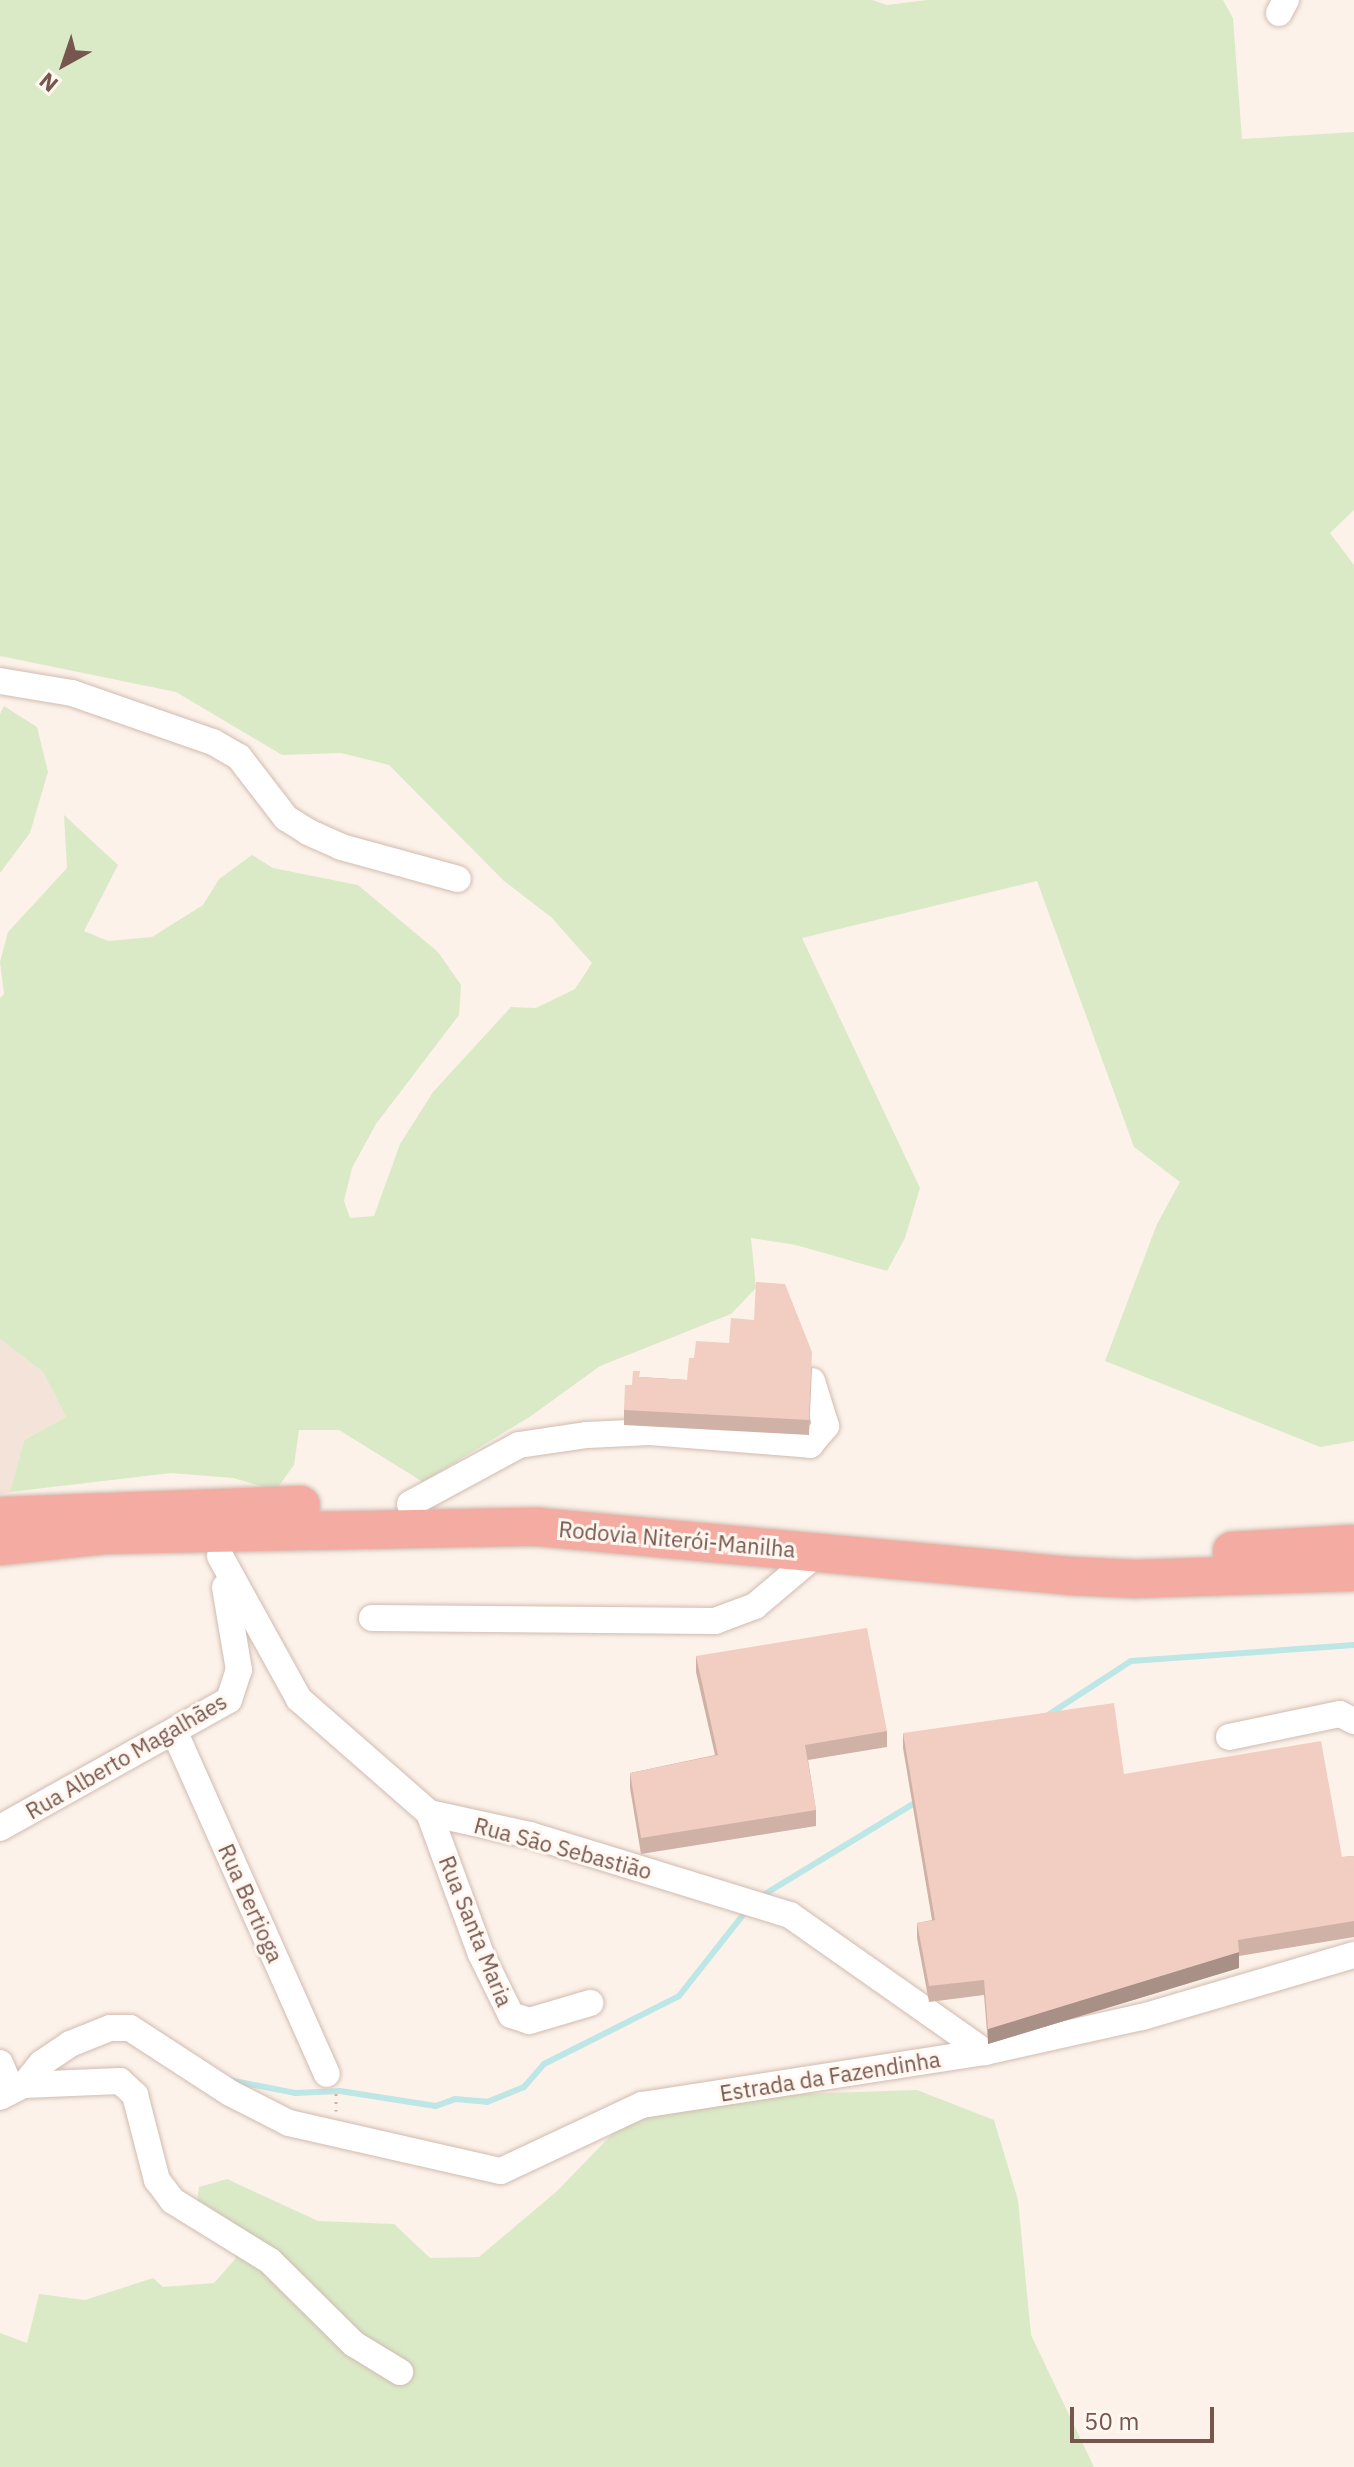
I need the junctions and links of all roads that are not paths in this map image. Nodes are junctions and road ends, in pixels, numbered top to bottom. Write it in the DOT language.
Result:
graph roads {
  1 [pos="0,681"];
  2 [pos="458,879"];
  3 [pos="812,1381"];
  4 [pos="410,1504"];
  5 [pos="0,1516"];
  6 [pos="217,1544"];
  7 [pos="1354,1544"];
  8 [pos="0,1546"];
  9 [pos="819,1552"];
  10 [pos="1354,1572"];
  11 [pos="372,1618"];
  12 [pos="1354,1721"];
  13 [pos="175,1733"];
  14 [pos="1229,1737"];
  15 [pos="429,1813"];
  16 [pos="0,1828"];
  17 [pos="1354,1955"];
  18 [pos="590,2003"];
  19 [pos="985,2052"];
  20 [pos="0,2063"];
  21 [pos="327,2074"];
  22 [pos="12,2091"];
  23 [pos="400,2372"];
  1 -- 2 [label="street"];
  3 -- 4 [label="street"];
  4 -- 5 [label="highway, Rodovia Niterói-Manilha"];
  4 -- 7 [label="highway, Rodovia Niterói-Manilha"];
  6 -- 8 [label="highway, Rodovia Niterói-Manilha"];
  6 -- 9 [label="highway, Rodovia Niterói-Manilha"];
  6 -- 13 [label="street, Rua Alberto Magalhães"];
  6 -- 15 [label="street, Rua São Sebastião"];
  9 -- 10 [label="highway, Rodovia Niterói-Manilha"];
  9 -- 11 [label="street"];
  12 -- 14 [label="street"];
  13 -- 16 [label="street, Rua Alberto Magalhães"];
  13 -- 21 [label="street, Rua Bertioga"];
  15 -- 18 [label="street, Rua Santa Maria"];
  15 -- 19 [label="street, Rua São Sebastião"];
  17 -- 19 [label="street, Estrada da Fazendinha"];
  19 -- 22 [label="street, Estrada da Fazendinha"];
  20 -- 22 [label="street"];
  22 -- 23 [label="street"];
}
